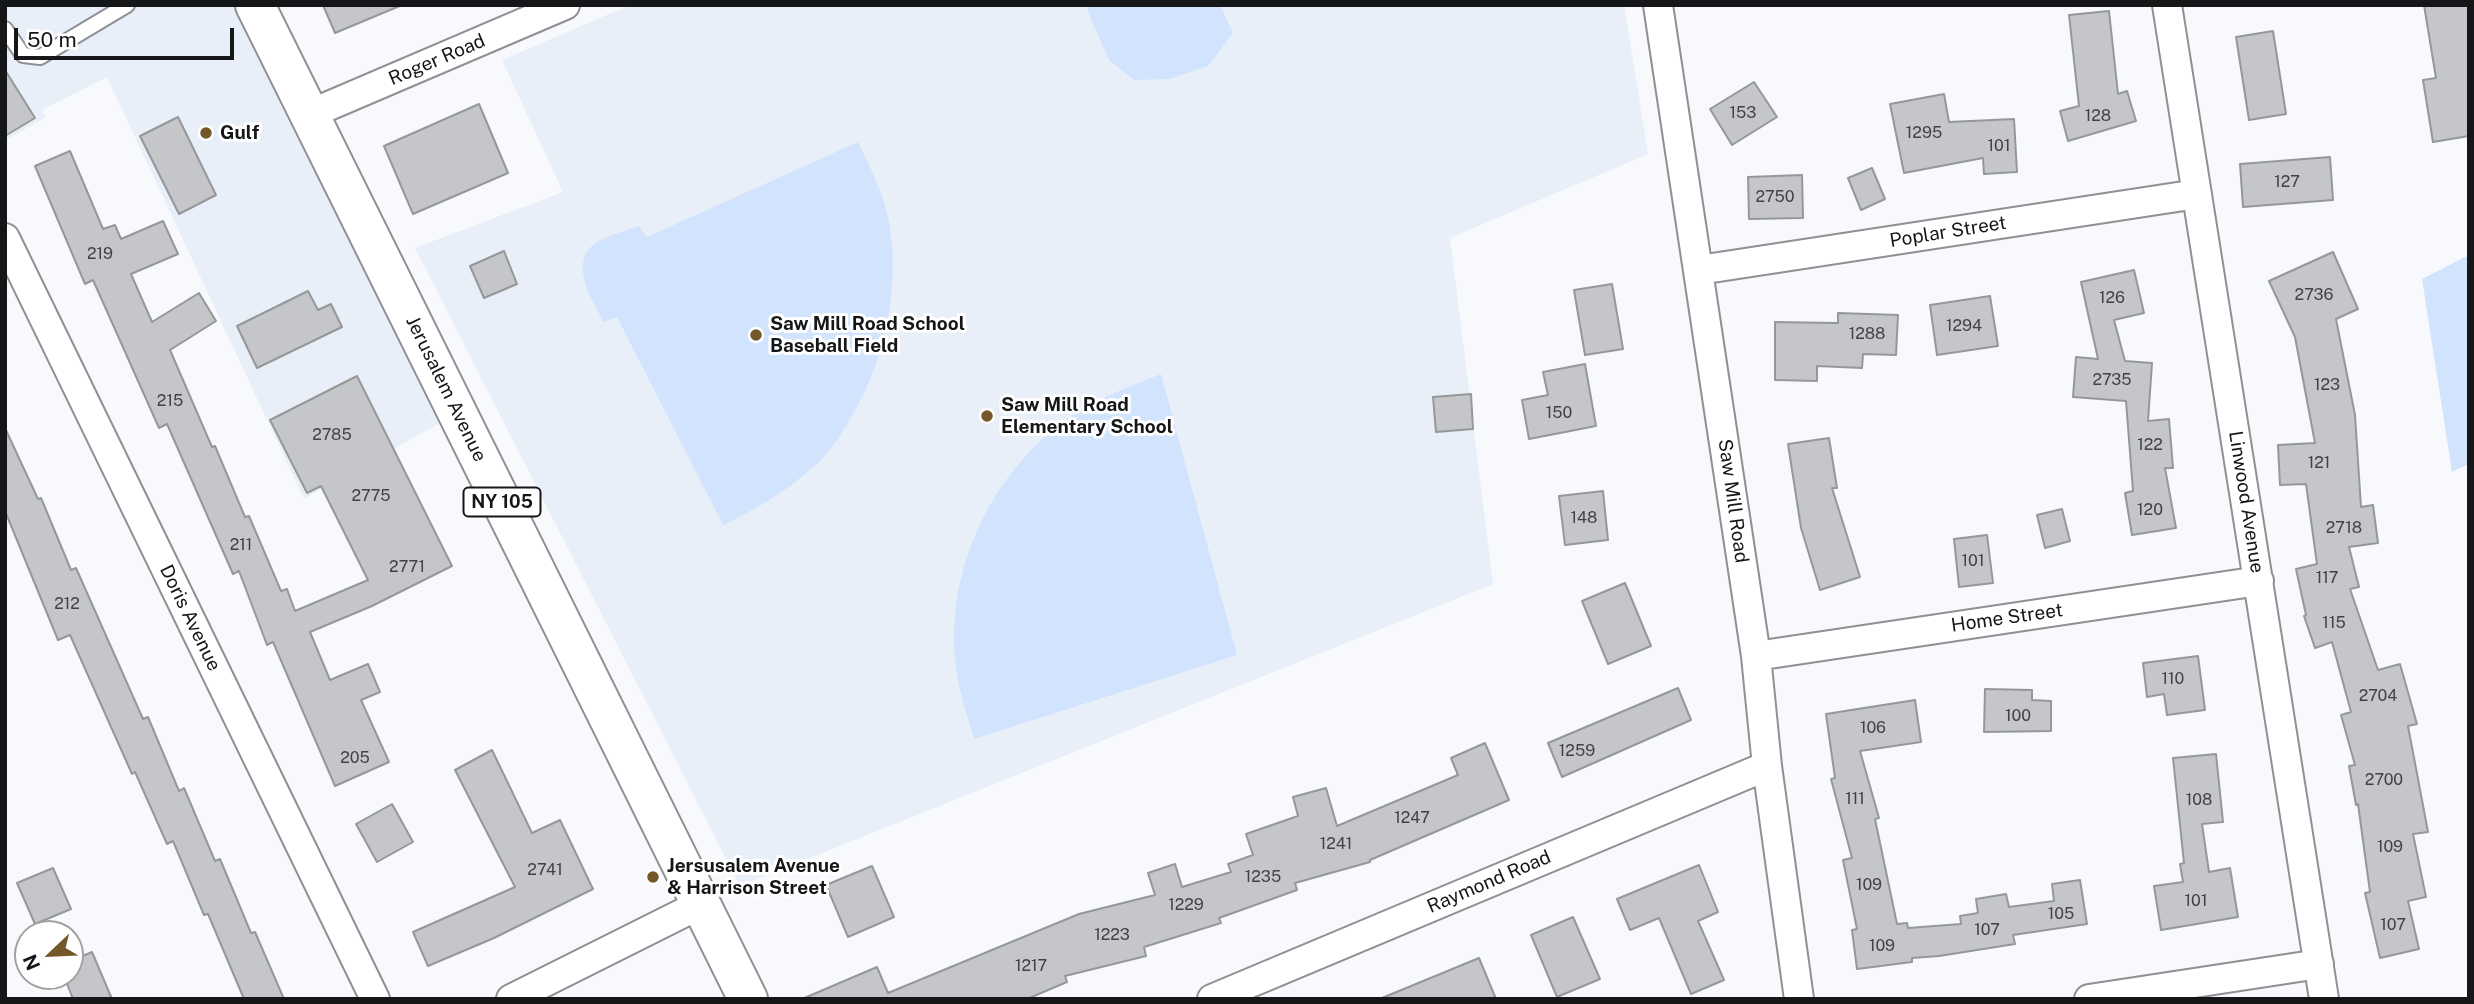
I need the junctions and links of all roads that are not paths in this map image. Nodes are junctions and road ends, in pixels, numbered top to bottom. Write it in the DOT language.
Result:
graph roads {
  1 [pos="127,5"];
  2 [pos="255,5"];
  3 [pos="565,5"];
  4 [pos="1658,5"];
  5 [pos="2167,5"];
  6 [pos="5,29"];
  7 [pos="310,114"];
  8 [pos="2197,194"];
  9 [pos="5,238"];
  10 [pos="1699,270"];
  11 [pos="2259,581"];
  12 [pos="1756,656"];
  13 [pos="1767,766"];
  14 [pos="701,904"];
  15 [pos="2319,964"];
  16 [pos="375,999"];
  17 [pos="511,999"];
  18 [pos="748,999"];
  19 [pos="1212,999"];
  20 [pos="1800,999"];
  21 [pos="2089,999"];
  22 [pos="2324,999"];
  1 -- 6 [label="lane"];
  2 -- 7 [label="main road, Jerusalem Avenue / NY 105"];
  3 -- 7 [label="street, Roger Road"];
  4 -- 10 [label="street, Saw Mill Road"];
  5 -- 8 [label="street, Linwood Avenue"];
  7 -- 14 [label="main road, Jerusalem Avenue / NY 105"];
  8 -- 10 [label="street, Poplar Street"];
  8 -- 11 [label="street, Linwood Avenue"];
  9 -- 16 [label="street, Doris Avenue"];
  10 -- 12 [label="street, Saw Mill Road"];
  11 -- 12 [label="street, Home Street"];
  11 -- 15 [label="street, Linwood Avenue"];
  12 -- 13 [label="street, Saw Mill Road"];
  13 -- 19 [label="street, Raymond Road"];
  13 -- 20 [label="street, Saw Mill Road"];
  14 -- 17 [label="street"];
  14 -- 18 [label="main road, Jerusalem Avenue / NY 105"];
  15 -- 21 [label="street"];
  15 -- 22 [label="street, Linwood Avenue"];
}
